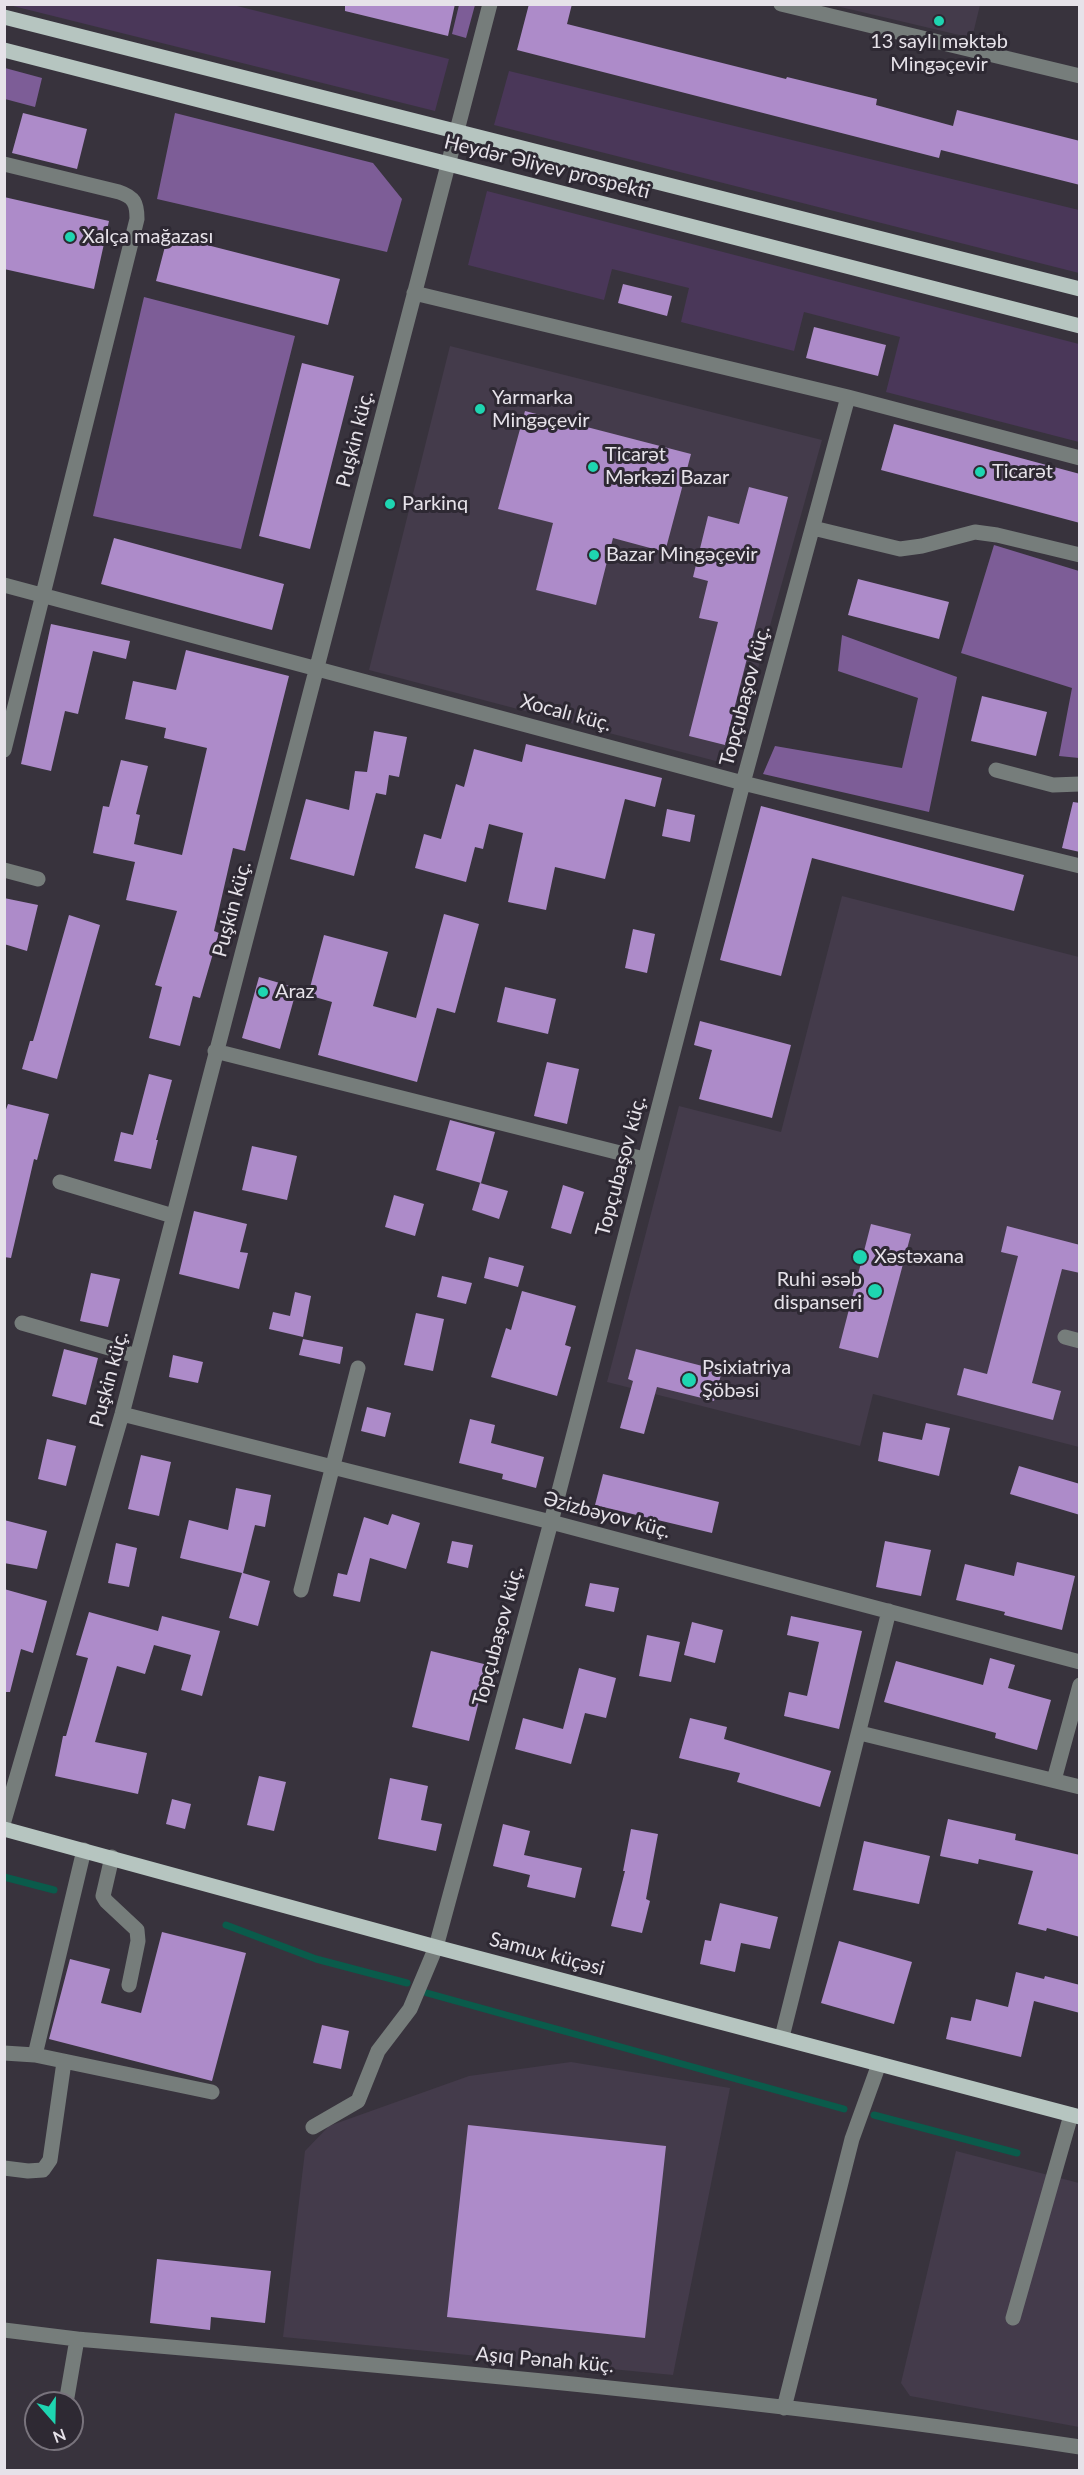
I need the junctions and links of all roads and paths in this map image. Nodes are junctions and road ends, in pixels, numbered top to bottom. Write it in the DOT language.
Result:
graph roads {
  1 [pos="490,4"];
  2 [pos="781,4"];
  3 [pos="4,17"];
  4 [pos="4,50"];
  5 [pos="1080,76"];
  6 [pos="457,130"];
  7 [pos="4,164"];
  8 [pos="448,164"];
  9 [pos="1080,290"];
  10 [pos="414,293"];
  11 [pos="1080,326"];
  12 [pos="849,397"];
  13 [pos="1080,458"];
  14 [pos="813,528"];
  15 [pos="1080,555"];
  16 [pos="4,585"];
  17 [pos="43,594"];
  18 [pos="318,668"];
  19 [pos="4,750"];
  20 [pos="996,770"];
  21 [pos="743,783"];
  22 [pos="1080,784"];
  23 [pos="1080,866"];
  24 [pos="4,870"];
  25 [pos="38,879"];
  26 [pos="215,1051"];
  27 [pos="644,1159"];
  28 [pos="60,1182"];
  29 [pos="173,1216"];
  30 [pos="22,1323"];
  31 [pos="137,1356"];
  32 [pos="358,1368"];
  33 [pos="122,1414"];
  34 [pos="334,1467"];
  35 [pos="551,1522"];
  36 [pos="301,1590"];
  37 [pos="889,1611"];
  38 [pos="1080,1662"];
  39 [pos="1080,1685"];
  40 [pos="860,1733"];
  41 [pos="1054,1780"];
  42 [pos="1080,1786"];
  43 [pos="4,1821"];
  44 [pos="4,1829"];
  45 [pos="84,1850"];
  46 [pos="112,1857"];
  47 [pos="436,1947"];
  48 [pos="129,1985"];
  49 [pos="782,2037"];
  50 [pos="4,2053"];
  51 [pos="35,2055"];
  52 [pos="64,2062"];
  53 [pos="879,2064"];
  54 [pos="212,2092"];
  55 [pos="1075,2116"];
  56 [pos="313,2127"];
  57 [pos="4,2168"];
  58 [pos="1013,2318"];
  59 [pos="4,2330"];
  60 [pos="77,2339"];
  61 [pos="68,2391"];
  62 [pos="784,2408"];
  63 [pos="1080,2447"];
  1 -- 6 [label="street, Puşkin küç."];
  2 -- 5 [label="street"];
  3 -- 6 [label="main road, Heydər Əliyev prospekti"];
  4 -- 8 [label="main road, Heydər Əliyev prospekti"];
  6 -- 8 [label="street, Puşkin küç."];
  6 -- 9 [label="main road, Heydər Əliyev prospekti"];
  7 -- 17 [label="street"];
  8 -- 10 [label="street, Puşkin küç."];
  8 -- 11 [label="main road, Heydər Əliyev prospekti"];
  10 -- 12 [label="street"];
  10 -- 18 [label="street, Puşkin küç."];
  12 -- 13 [label="street"];
  12 -- 14 [label="street, Topçubaşov küç."];
  14 -- 15 [label="street"];
  14 -- 21 [label="street, Topçubaşov küç."];
  16 -- 17 [label="street, Xocalı küç."];
  17 -- 18 [label="street, Xocalı küç."];
  17 -- 19 [label="street"];
  18 -- 21 [label="street, Xocalı küç."];
  18 -- 26 [label="street, Puşkin küç."];
  20 -- 22 [label="street"];
  21 -- 23 [label="street, Xocalı küç."];
  21 -- 27 [label="street, Topçubaşov küç."];
  24 -- 25 [label="street"];
  26 -- 27 [label="street"];
  26 -- 29 [label="street, Puşkin küç."];
  27 -- 35 [label="street, Topçubaşov küç."];
  28 -- 29 [label="street"];
  29 -- 31 [label="street, Puşkin küç."];
  30 -- 31 [label="street"];
  31 -- 33 [label="street, Puşkin küç."];
  32 -- 34 [label="street"];
  33 -- 34 [label="street, Əzizbəyov küç."];
  33 -- 43 [label="street, Puşkin küç."];
  34 -- 35 [label="street, Əzizbəyov küç."];
  34 -- 36 [label="street"];
  35 -- 37 [label="street, Əzizbəyov küç."];
  35 -- 47 [label="street, Topçubaşov küç."];
  37 -- 38 [label="street, Əzizbəyov küç."];
  37 -- 40 [label="street"];
  39 -- 41 [label="street"];
  40 -- 41 [label="street"];
  40 -- 49 [label="street"];
  41 -- 42 [label="street"];
  44 -- 45 [label="main road, Samux küçəsi"];
  45 -- 46 [label="main road, Samux küçəsi"];
  45 -- 51 [label="street"];
  46 -- 47 [label="main road, Samux küçəsi"];
  46 -- 48 [label="street"];
  47 -- 49 [label="main road, Samux küçəsi"];
  47 -- 56 [label="street, Topçubaşov küç."];
  49 -- 53 [label="main road, Samux küçəsi"];
  50 -- 51 [label="street"];
  51 -- 52 [label="street"];
  52 -- 54 [label="street"];
  52 -- 57 [label="street"];
  53 -- 55 [label="main road, Samux küçəsi"];
  53 -- 62 [label="street"];
  55 -- 58 [label="street"];
  59 -- 60 [label="street, Aşıq Pənah küç."];
  60 -- 61 [label="street"];
  60 -- 62 [label="street, Aşıq Pənah küç."];
  62 -- 63 [label="street, Aşıq Pənah küç."];
}
